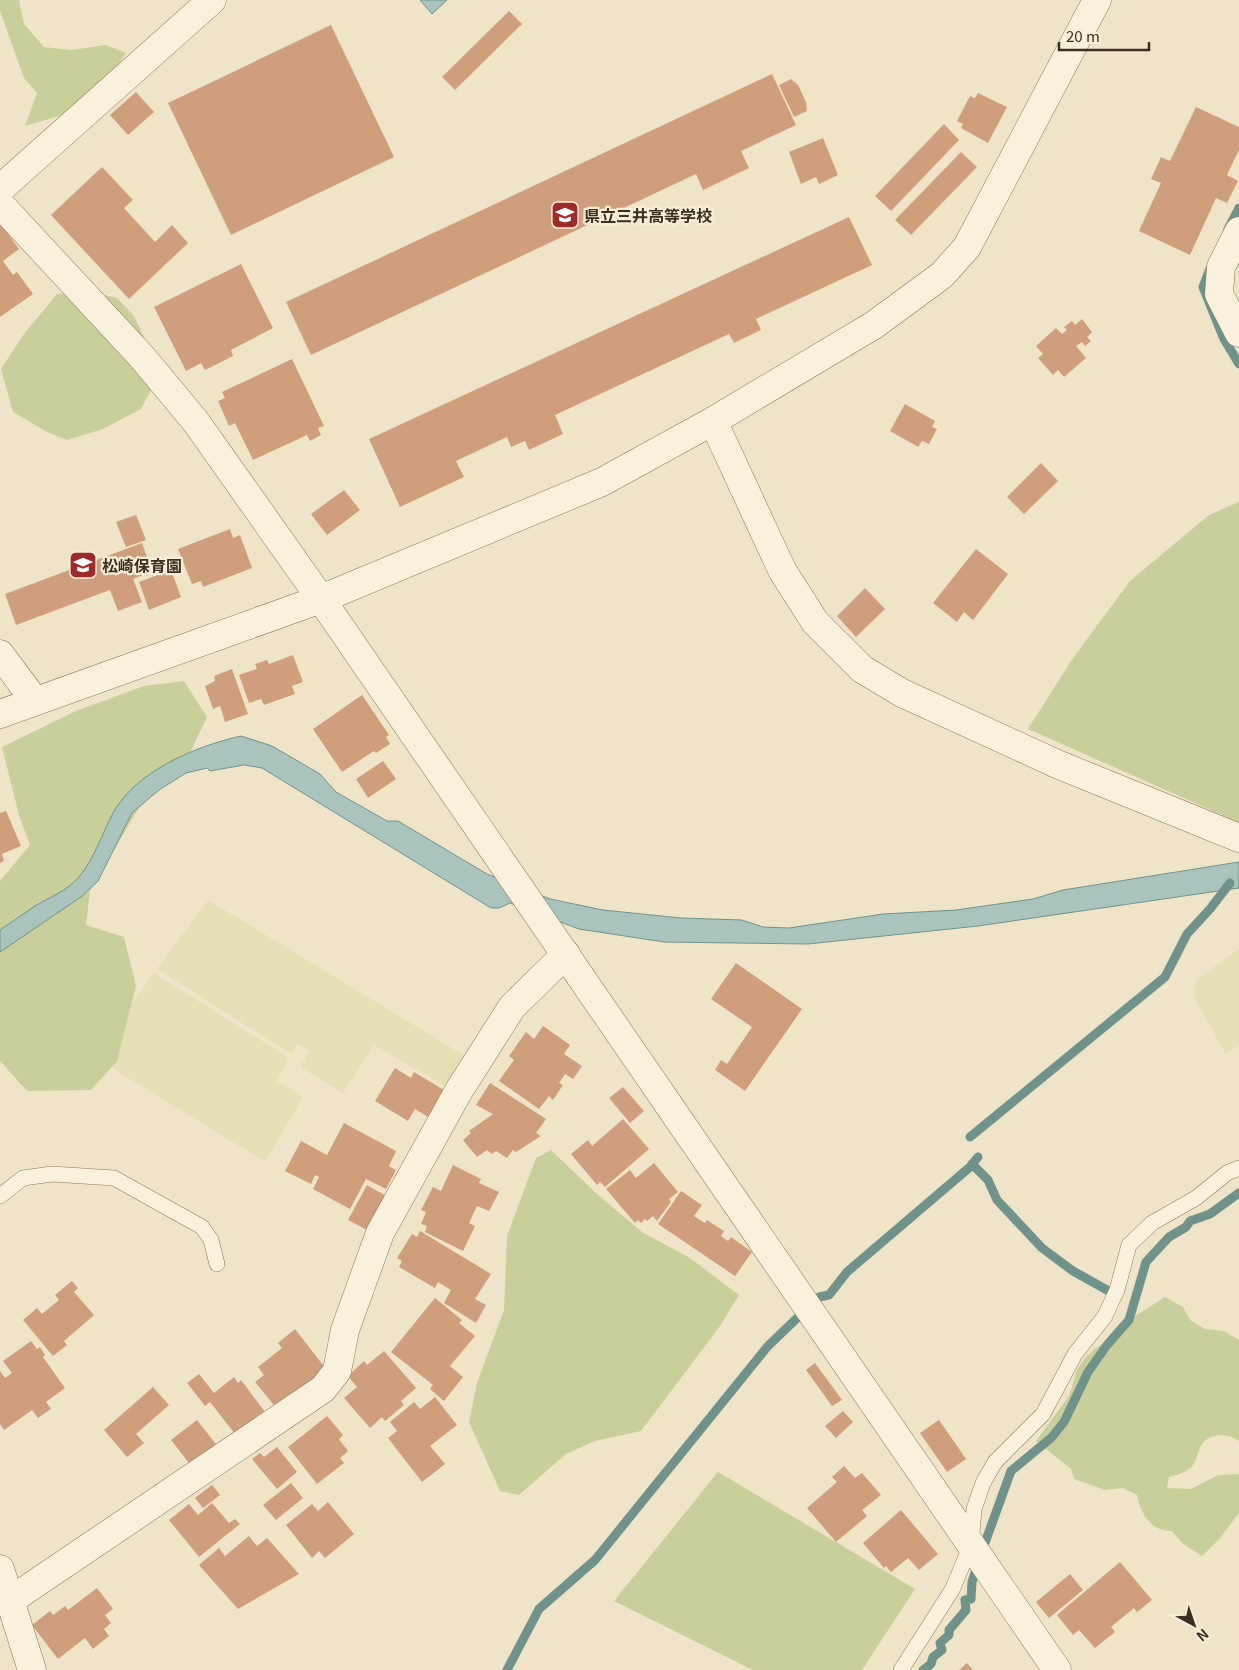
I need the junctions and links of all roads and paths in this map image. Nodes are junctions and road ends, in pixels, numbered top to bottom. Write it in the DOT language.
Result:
graph roads {
  1 [pos="212,0"];
  2 [pos="1097,0"];
  3 [pos="0,189"];
  4 [pos="0,204"];
  5 [pos="1239,231"];
  6 [pos="1239,333"];
  7 [pos="713,421"];
  8 [pos="322,599"];
  9 [pos="0,654"];
  10 [pos="35,701"];
  11 [pos="0,714"];
  12 [pos="1239,838"];
  13 [pos="566,954"];
  14 [pos="1239,1168"];
  15 [pos="0,1196"];
  16 [pos="217,1264"];
  17 [pos="971,1545"];
  18 [pos="0,1569"];
  19 [pos="11,1600"];
  20 [pos="32,1670"];
  21 [pos="901,1670"];
  22 [pos="1057,1670"];
  1 -- 3 [label="street"];
  2 -- 7 [label="street"];
  4 -- 8 [label="street"];
  5 -- 6 [label="street"];
  7 -- 8 [label="street"];
  7 -- 12 [label="street"];
  8 -- 10 [label="street"];
  8 -- 13 [label="street"];
  9 -- 10 [label="street"];
  10 -- 11 [label="street"];
  13 -- 17 [label="street"];
  13 -- 19 [label="street"];
  14 -- 17 [label="lane"];
  15 -- 16 [label="lane"];
  17 -- 21 [label="lane"];
  17 -- 22 [label="street"];
  18 -- 19 [label="street"];
  19 -- 20 [label="street"];
}
